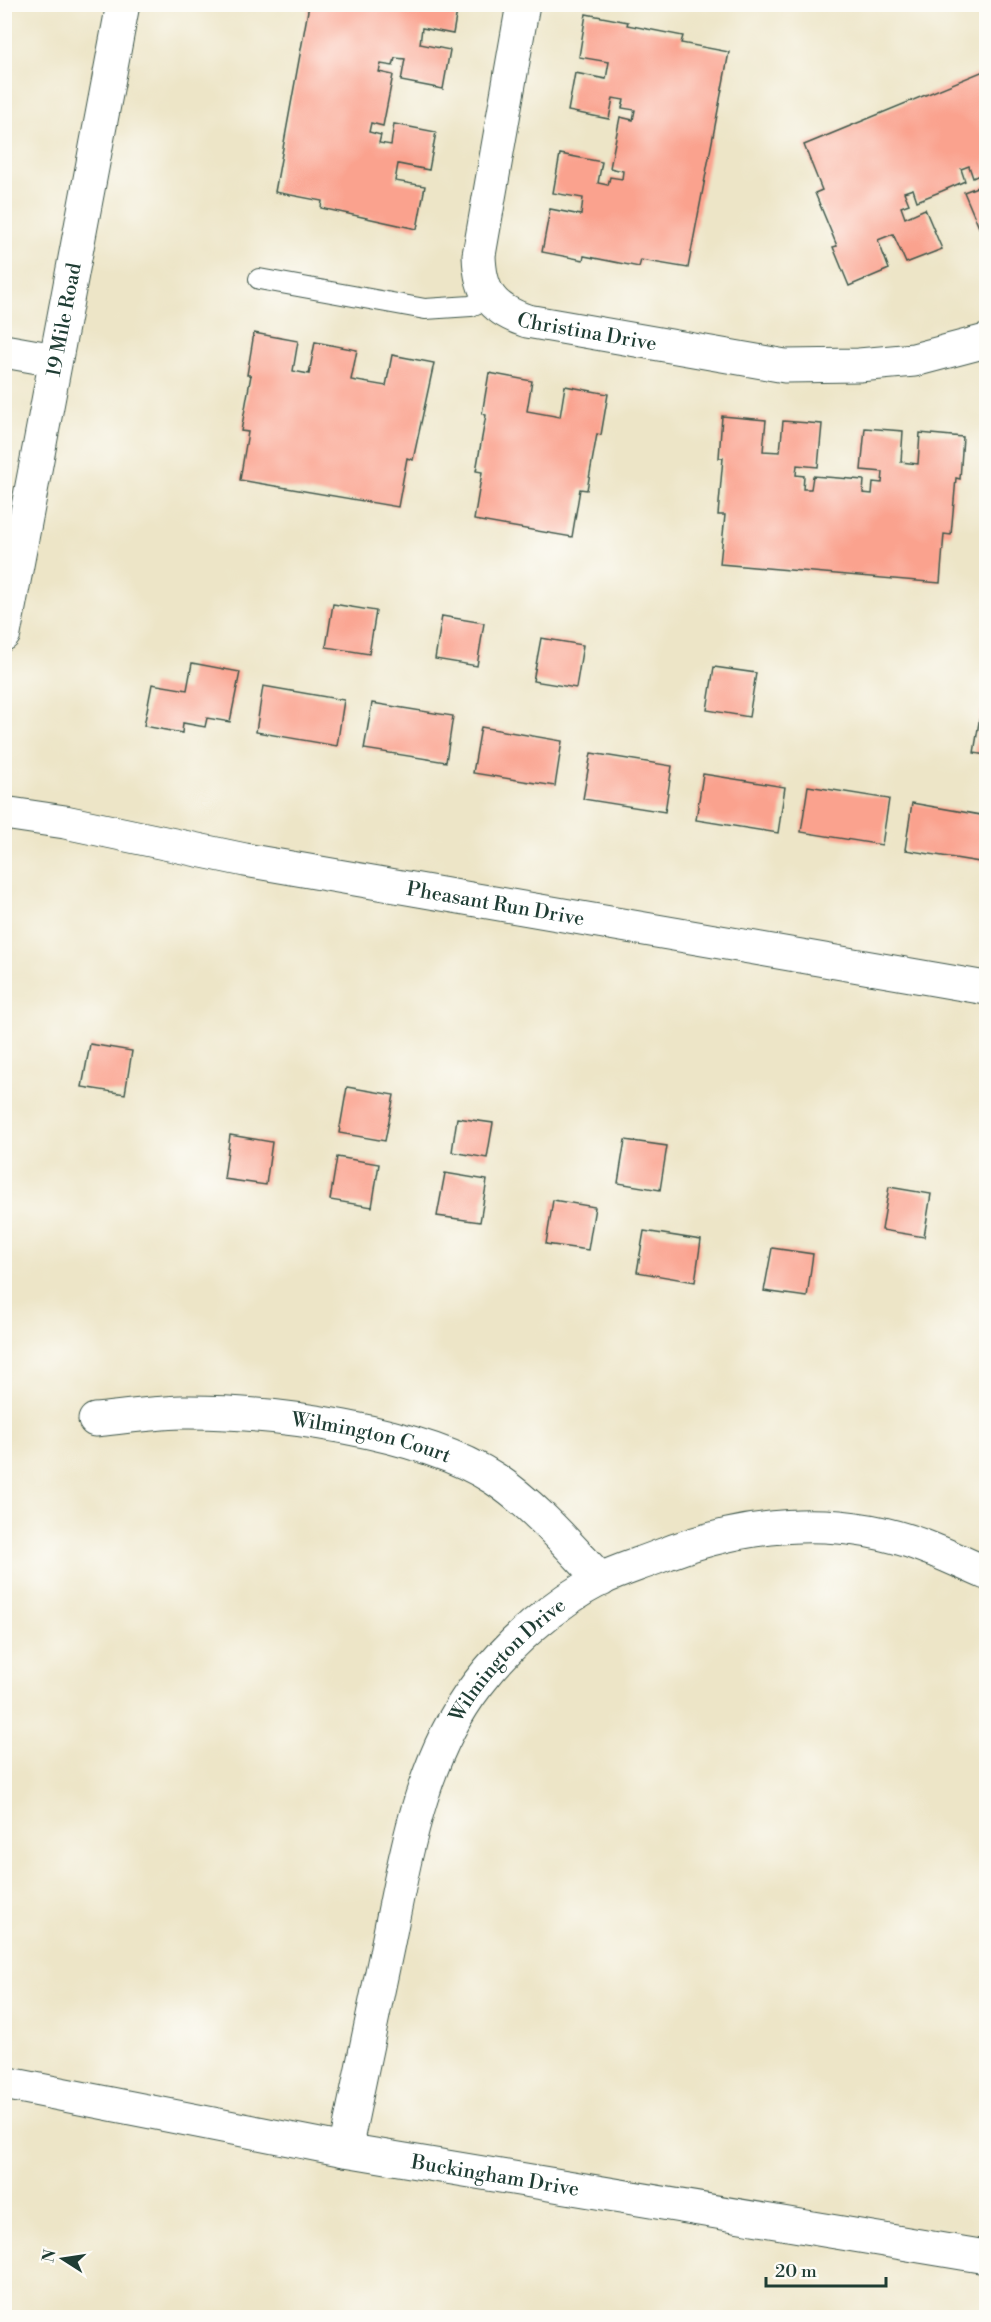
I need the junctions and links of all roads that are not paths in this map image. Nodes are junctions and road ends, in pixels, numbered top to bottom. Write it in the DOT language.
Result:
graph roads {
  1 [pos="123,4"];
  2 [pos="523,4"];
  3 [pos="259,279"];
  4 [pos="489,298"];
  5 [pos="987,341"];
  6 [pos="4,351"];
  7 [pos="55,360"];
  8 [pos="4,634"];
  9 [pos="4,813"];
  10 [pos="987,988"];
  11 [pos="95,1420"];
  12 [pos="987,1573"];
  13 [pos="601,1580"];
  14 [pos="4,2083"];
  15 [pos="345,2150"];
  16 [pos="987,2258"];
  1 -- 7 [label="street, 19 Mile Road"];
  2 -- 4 [label="street"];
  3 -- 4 [label="lane"];
  4 -- 5 [label="street, Christina Drive"];
  6 -- 7 [label="street"];
  7 -- 8 [label="street, 19 Mile Road"];
  9 -- 10 [label="street, Pheasant Run Drive"];
  11 -- 13 [label="street, Wilmington Court"];
  12 -- 13 [label="street, Wilmington Drive"];
  13 -- 15 [label="street, Wilmington Drive"];
  14 -- 15 [label="street, Buckingham Drive"];
  15 -- 16 [label="street, Buckingham Drive"];
}
